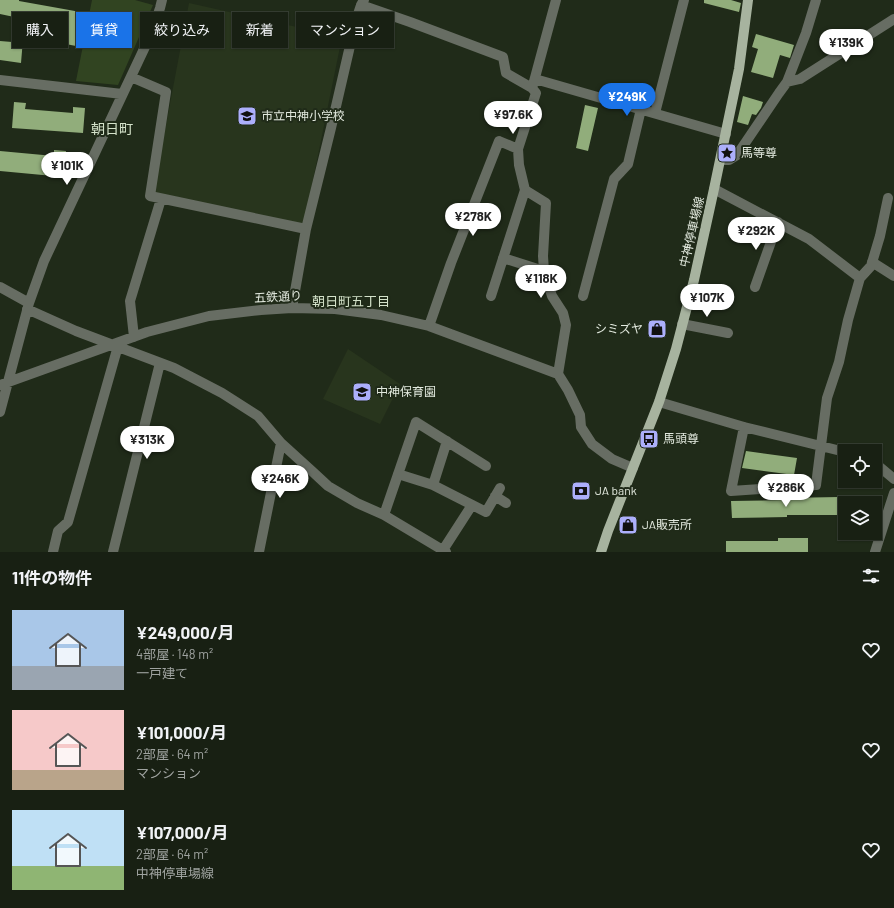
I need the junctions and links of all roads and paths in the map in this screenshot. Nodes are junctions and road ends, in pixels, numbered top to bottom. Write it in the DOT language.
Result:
graph roads {
  1 [pos="162,0"];
  2 [pos="556,0"];
  3 [pos="684,0"];
  4 [pos="748,0"];
  5 [pos="816,0"];
  6 [pos="363,2"];
  7 [pos="894,19"];
  8 [pos="131,77"];
  9 [pos="0,80"];
  10 [pos="787,82"];
  11 [pos="533,84"];
  12 [pos="122,94"];
  13 [pos="641,109"];
  14 [pos="655,113"];
  15 [pos="726,134"];
  16 [pos="518,149"];
  17 [pos="721,160"];
  18 [pos="714,189"];
  19 [pos="525,190"];
  20 [pos="888,198"];
  21 [pos="161,199"];
  22 [pos="778,222"];
  23 [pos="306,229"];
  24 [pos="503,258"];
  25 [pos="872,262"];
  26 [pos="544,271"];
  27 [pos="894,276"];
  28 [pos="860,278"];
  29 [pos="0,287"];
  30 [pos="755,288"];
  31 [pos="491,296"];
  32 [pos="583,296"];
  33 [pos="28,306"];
  34 [pos="292,308"];
  35 [pos="682,324"];
  36 [pos="429,326"];
  37 [pos="728,333"];
  38 [pos="134,336"];
  39 [pos="115,345"];
  40 [pos="160,363"];
  41 [pos="558,374"];
  42 [pos="4,384"];
  43 [pos="659,402"];
  44 [pos="0,412"];
  45 [pos="744,427"];
  46 [pos="447,441"];
  47 [pos="280,443"];
  48 [pos="821,446"];
  49 [pos="838,450"];
  50 [pos="486,466"];
  51 [pos="633,468"];
  52 [pos="882,469"];
  53 [pos="398,474"];
  54 [pos="894,480"];
  55 [pos="433,485"];
  56 [pos="894,493"];
  57 [pos="506,503"];
  58 [pos="472,505"];
  59 [pos="384,515"];
  60 [pos="258,550"];
  61 [pos="444,551"];
  62 [pos="53,552"];
  63 [pos="113,552"];
  64 [pos="601,552"];
  65 [pos="875,552"];
  1 -- 8 [label="street"];
  2 -- 11 [label="street"];
  3 -- 14 [label="street"];
  4 -- 15 [label="main road, 中神停車場線"];
  5 -- 10 [label="street"];
  6 -- 11 [label="street"];
  6 -- 23 [label="street"];
  7 -- 10 [label="street"];
  8 -- 12 [label="street"];
  8 -- 21 [label="street"];
  9 -- 12 [label="street"];
  10 -- 17 [label="street"];
  11 -- 13 [label="street"];
  11 -- 16 [label="street"];
  12 -- 33 [label="street"];
  13 -- 14 [label="street"];
  13 -- 32 [label="street"];
  14 -- 15 [label="street"];
  15 -- 17 [label="main road, 中神停車場線"];
  16 -- 19 [label="street"];
  16 -- 36 [label="street"];
  17 -- 18 [label="main road, 中神停車場線"];
  18 -- 22 [label="street"];
  18 -- 35 [label="main road, 中神停車場線"];
  19 -- 24 [label="street"];
  19 -- 26 [label="street"];
  20 -- 25 [label="street"];
  21 -- 23 [label="street"];
  21 -- 38 [label="street"];
  22 -- 28 [label="street"];
  22 -- 30 [label="street"];
  23 -- 34 [label="street"];
  24 -- 26 [label="street"];
  24 -- 31 [label="street"];
  25 -- 27 [label="street"];
  25 -- 28 [label="street"];
  26 -- 41 [label="street"];
  28 -- 48 [label="street"];
  29 -- 33 [label="street"];
  33 -- 39 [label="street"];
  33 -- 42 [label="street"];
  34 -- 36 [label="street, 五鉄通り"];
  34 -- 38 [label="street, 五鉄通り"];
  35 -- 37 [label="street"];
  35 -- 43 [label="main road, 中神停車場線"];
  36 -- 41 [label="street, 五鉄通り"];
  38 -- 39 [label="street, 五鉄通り"];
  39 -- 40 [label="street"];
  39 -- 42 [label="street, 五鉄通り"];
  39 -- 62 [label="street"];
  40 -- 47 [label="street"];
  40 -- 63 [label="street"];
  41 -- 51 [label="street"];
  42 -- 44 [label="street"];
  43 -- 45 [label="street"];
  43 -- 51 [label="main road, 中神停車場線"];
  45 -- 48 [label="street"];
  45 -- 48 [label="street"];
  46 -- 50 [label="street"];
  46 -- 53 [label="street"];
  46 -- 55 [label="street"];
  47 -- 59 [label="street"];
  47 -- 60 [label="street"];
  48 -- 49 [label="street"];
  51 -- 64 [label="main road, 中神停車場線"];
  52 -- 54 [label="street"];
  53 -- 55 [label="street"];
  53 -- 59 [label="street"];
  55 -- 58 [label="street"];
  56 -- 65 [label="street"];
  57 -- 58 [label="street"];
  58 -- 61 [label="street"];
  59 -- 61 [label="street"];
}
